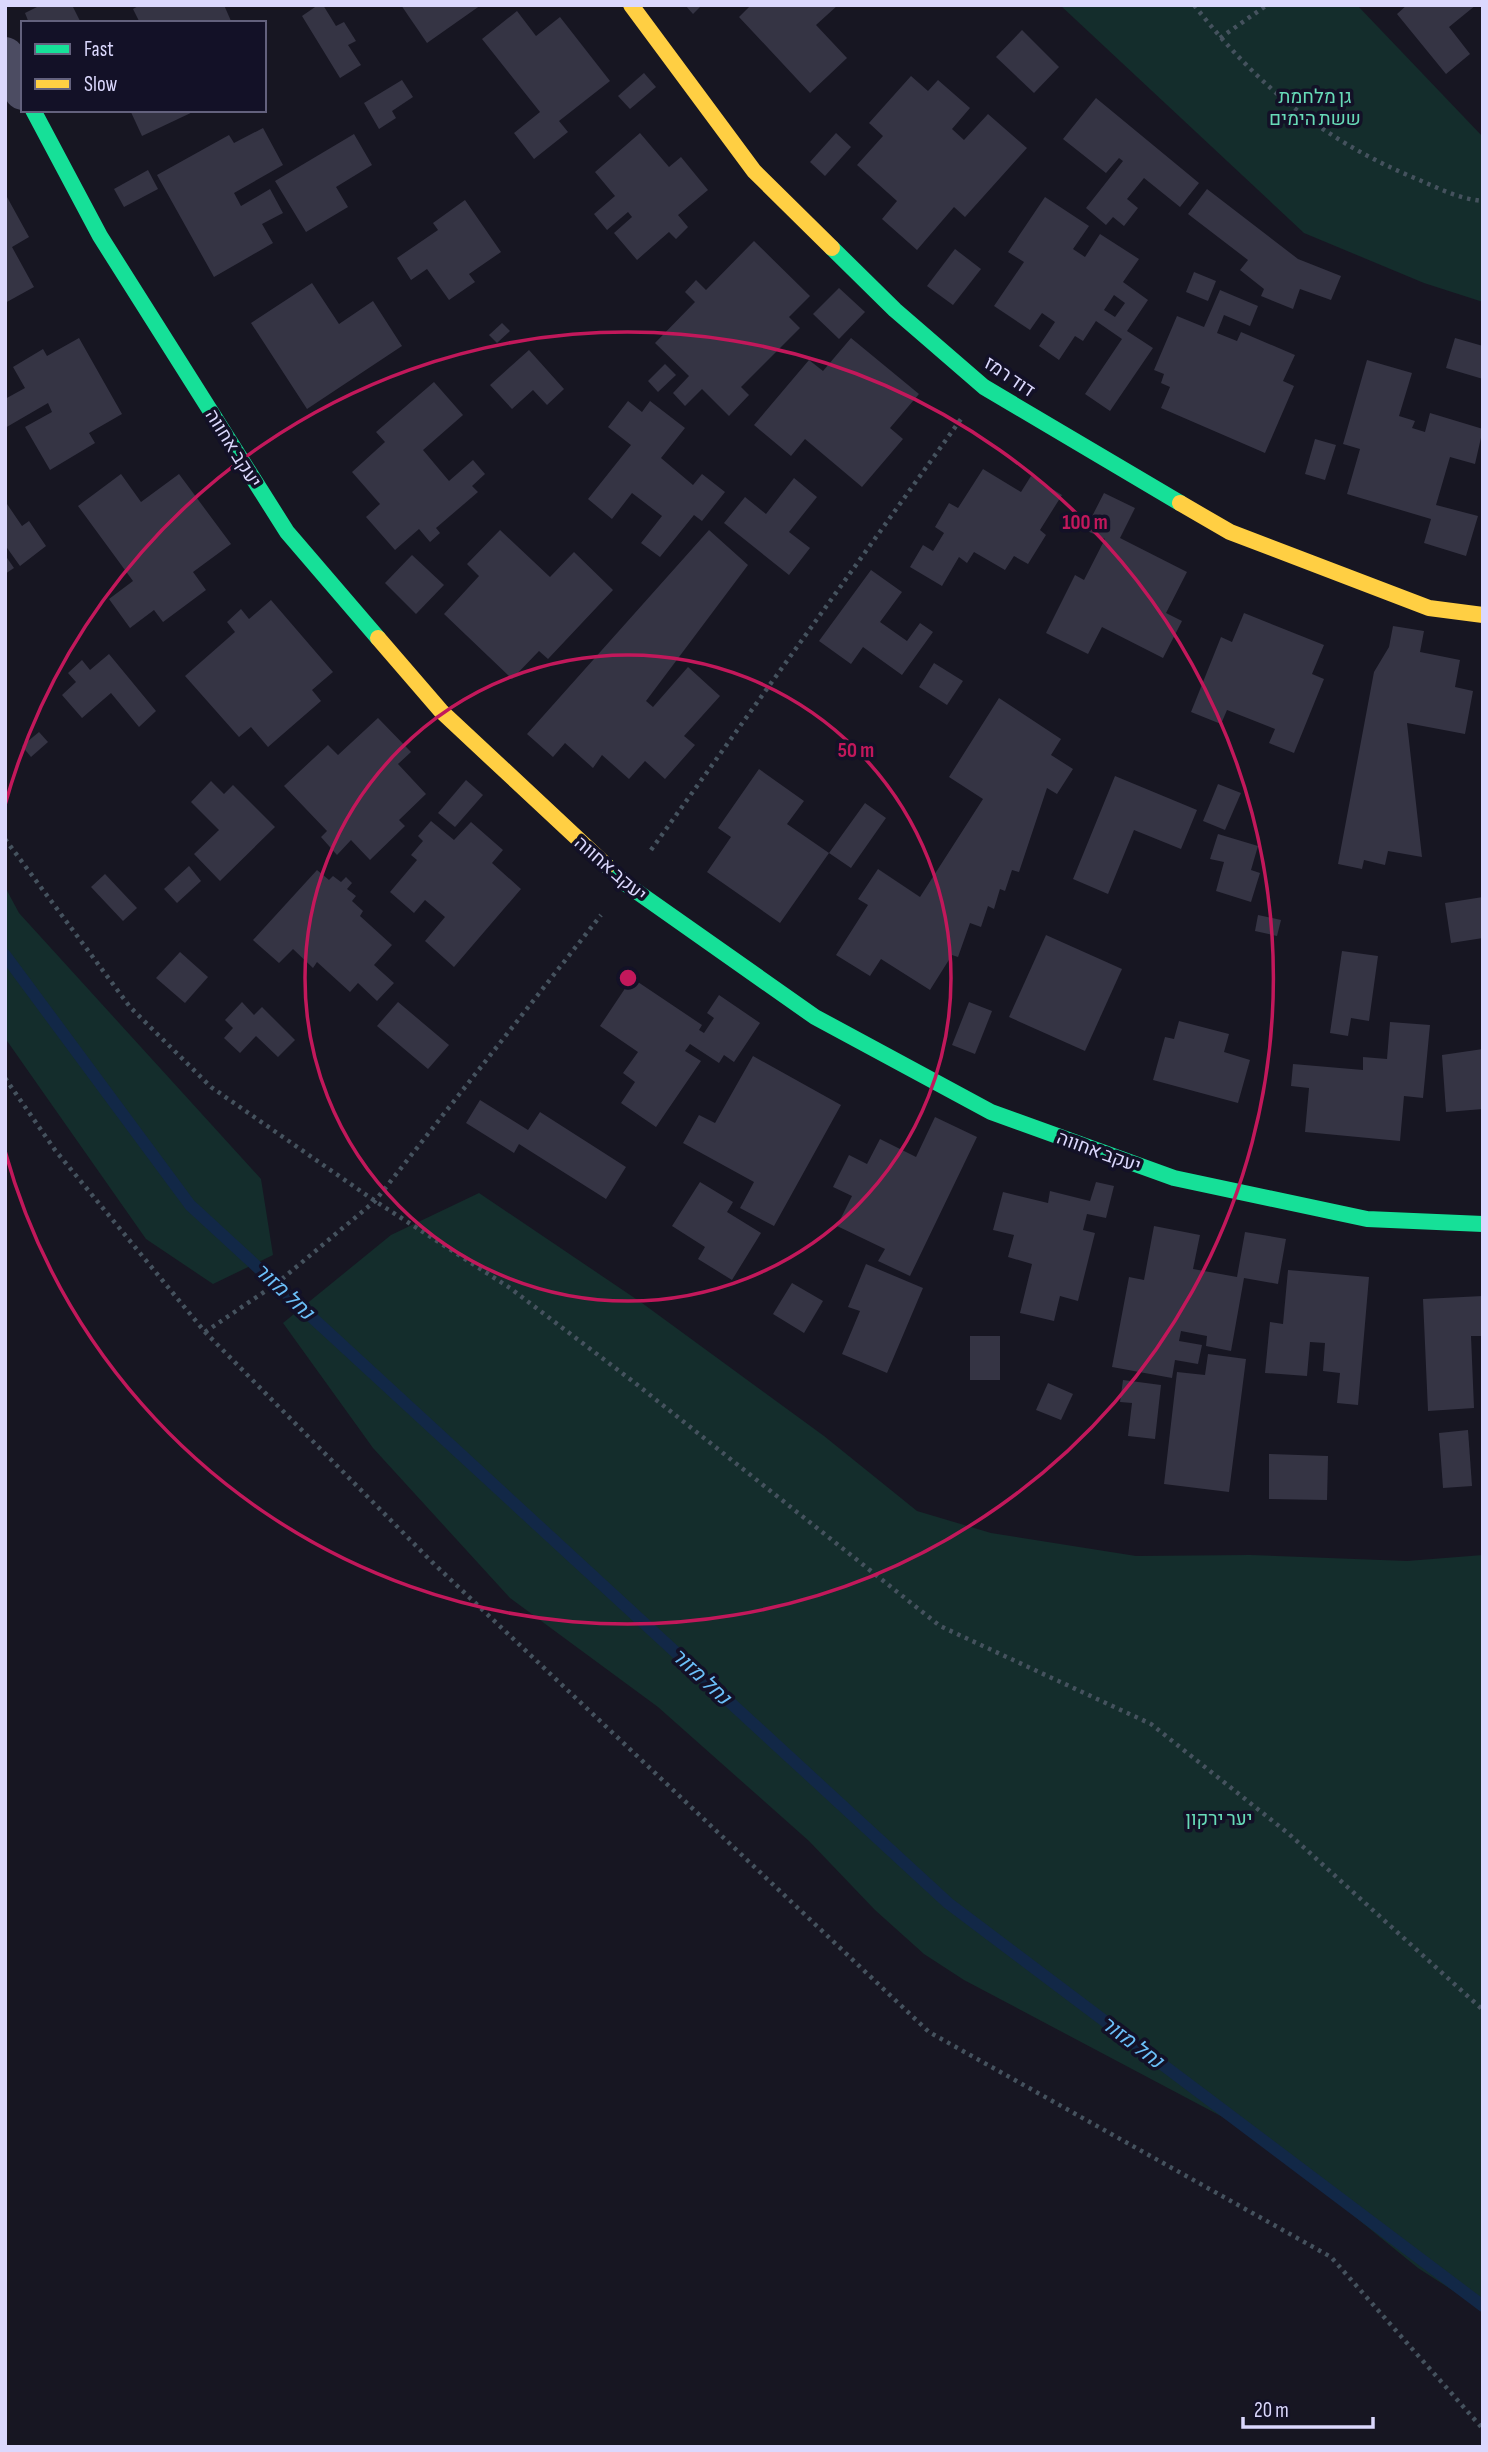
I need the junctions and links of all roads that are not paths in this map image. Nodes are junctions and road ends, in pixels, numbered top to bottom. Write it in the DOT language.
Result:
graph roads {
  1 [pos="631,5"];
  2 [pos="5,57"];
  3 [pos="21,87"];
  4 [pos="34,112"];
  5 [pos="1483,615"];
  6 [pos="1483,1224"];
  1 -- 5 [label="street, דוד רמז"];
  2 -- 3 [label="street"];
  4 -- 6 [label="street, יעקב אחווה"];
}
